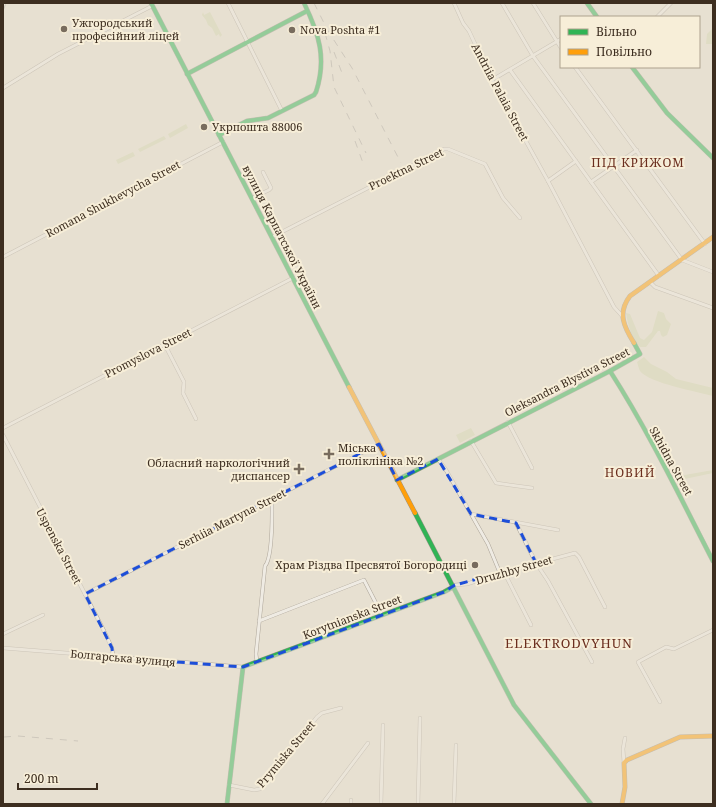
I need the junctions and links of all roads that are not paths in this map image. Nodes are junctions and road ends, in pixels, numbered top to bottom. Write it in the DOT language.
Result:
graph roads {
  1 [pos="228,3"];
  2 [pos="304,3"];
  3 [pos="454,3"];
  4 [pos="502,3"];
  5 [pos="533,3"];
  6 [pos="587,3"];
  7 [pos="671,3"];
  8 [pos="151,4"];
  9 [pos="307,10"];
  10 [pos="596,16"];
  11 [pos="658,16"];
  12 [pos="560,40"];
  13 [pos="247,42"];
  14 [pos="556,42"];
  15 [pos="560,47"];
  16 [pos="533,56"];
  17 [pos="576,68"];
  18 [pos="633,68"];
  19 [pos="510,70"];
  20 [pos="187,74"];
  21 [pos="492,80"];
  22 [pos="3,88"];
  23 [pos="282,111"];
  24 [pos="219,135"];
  25 [pos="223,142"];
  26 [pos="637,150"];
  27 [pos="713,158"];
  28 [pos="576,161"];
  29 [pos="614,166"];
  30 [pos="263,172"];
  31 [pos="548,181"];
  32 [pos="591,182"];
  33 [pos="252,198"];
  34 [pos="520,218"];
  35 [pos="272,237"];
  36 [pos="712,239"];
  37 [pos="704,244"];
  38 [pos="3,256"];
  39 [pos="682,260"];
  40 [pos="713,272"];
  41 [pos="659,276"];
  42 [pos="293,278"];
  43 [pos="650,282"];
  44 [pos="713,308"];
  45 [pos="623,317"];
  46 [pos="165,345"];
  47 [pos="610,371"];
  48 [pos="196,419"];
  49 [pos="508,422"];
  50 [pos="3,428"];
  51 [pos="3,436"];
  52 [pos="472,442"];
  53 [pos="379,444"];
  54 [pos="438,459"];
  55 [pos="532,468"];
  56 [pos="397,480"];
  57 [pos="532,488"];
  58 [pos="270,499"];
  59 [pos="470,514"];
  60 [pos="516,523"];
  61 [pos="558,530"];
  62 [pos="713,561"];
  63 [pos="536,563"];
  64 [pos="502,573"];
  65 [pos="453,587"];
  66 [pos="85,594"];
  67 [pos="605,607"];
  68 [pos="43,615"];
  69 [pos="382,615"];
  70 [pos="259,621"];
  71 [pos="531,625"];
  72 [pos="713,630"];
  73 [pos="3,634"];
  74 [pos="3,648"];
  75 [pos="113,657"];
  76 [pos="257,662"];
  77 [pos="592,662"];
  78 [pos="243,667"];
  79 [pos="660,702"];
  80 [pos="341,708"];
  81 [pos="420,718"];
  82 [pos="383,725"];
  83 [pos="713,736"];
  84 [pos="625,738"];
  85 [pos="368,743"];
  86 [pos="456,745"];
  87 [pos="624,763"];
  88 [pos="229,784"];
  89 [pos="227,804"];
  90 [pos="322,804"];
  91 [pos="381,804"];
  92 [pos="418,804"];
  93 [pos="454,804"];
  94 [pos="591,804"];
  95 [pos="622,804"];
  1 -- 13 [label="street"];
  2 -- 9 [label="street"];
  3 -- 21 [label="street, Andriia Palaia Street"];
  4 -- 16 [label="street"];
  5 -- 14 [label="street"];
  6 -- 10 [label="street"];
  7 -- 11 [label="street"];
  8 -- 20 [label="street, вулиця Карпатської України"];
  8 -- 22 [label="street"];
  9 -- 13 [label="street"];
  9 -- 23 [label="street"];
  12 -- 14 [label="street"];
  13 -- 20 [label="street"];
  13 -- 23 [label="street"];
  14 -- 15 [label="street"];
  14 -- 16 [label="street"];
  16 -- 19 [label="street"];
  16 -- 29 [label="street"];
  17 -- 26 [label="street"];
  18 -- 27 [label="street"];
  19 -- 21 [label="street"];
  19 -- 28 [label="street"];
  20 -- 24 [label="street, вулиця Карпатської України"];
  21 -- 31 [label="street, Andriia Palaia Street"];
  23 -- 24 [label="street"];
  24 -- 25 [label="street, вулиця Карпатської України"];
  25 -- 33 [label="street, вулиця Карпатської України"];
  25 -- 38 [label="street, Romana Shukhevycha Street"];
  26 -- 29 [label="street"];
  26 -- 37 [label="street"];
  28 -- 31 [label="street"];
  28 -- 32 [label="street"];
  29 -- 32 [label="street"];
  29 -- 39 [label="street"];
  30 -- 33 [label="street"];
  31 -- 45 [label="street, Andriia Palaia Street"];
  32 -- 41 [label="street"];
  33 -- 35 [label="street, вулиця Карпатської України"];
  34 -- 35 [label="street, Proektna Street"];
  35 -- 42 [label="street, вулиця Карпатської України"];
  36 -- 37 [label="street"];
  37 -- 39 [label="street"];
  39 -- 40 [label="street"];
  39 -- 41 [label="street"];
  41 -- 43 [label="street"];
  42 -- 46 [label="street, Promyslova Street"];
  42 -- 53 [label="street, вулиця Карпатської України"];
  43 -- 44 [label="street"];
  43 -- 45 [label="street"];
  45 -- 47 [label="street, Oleksandra Blystiva Street"];
  46 -- 48 [label="street"];
  46 -- 50 [label="street, Promyslova Street"];
  47 -- 49 [label="street, Oleksandra Blystiva Street"];
  47 -- 62 [label="street, Skhidna Street"];
  49 -- 52 [label="street, Oleksandra Blystiva Street"];
  49 -- 55 [label="street"];
  51 -- 66 [label="street, Uspenska Street"];
  52 -- 54 [label="street, Oleksandra Blystiva Street"];
  52 -- 57 [label="street"];
  53 -- 56 [label="street, вулиця Карпатської України"];
  53 -- 58 [label="street, Serhiia Martyna Street"];
  54 -- 56 [label="street, Oleksandra Blystiva Street"];
  54 -- 59 [label="street"];
  56 -- 65 [label="street, вулиця Карпатської України"];
  58 -- 66 [label="street, Serhiia Martyna Street"];
  58 -- 70 [label="street"];
  59 -- 60 [label="street"];
  59 -- 64 [label="street"];
  60 -- 61 [label="street"];
  60 -- 63 [label="street"];
  63 -- 64 [label="street, Druzhby Street"];
  63 -- 67 [label="street, Druzhby Street"];
  63 -- 77 [label="street"];
  64 -- 65 [label="street, Druzhby Street"];
  64 -- 71 [label="street"];
  65 -- 69 [label="street, Korytnianska Street"];
  65 -- 94 [label="street, вулиця Карпатської України"];
  66 -- 75 [label="street, Uspenska Street"];
  68 -- 73 [label="street"];
  69 -- 70 [label="street"];
  69 -- 76 [label="street, Korytnianska Street"];
  70 -- 76 [label="street"];
  72 -- 79 [label="street"];
  74 -- 75 [label="street, Болгарська вулиця"];
  75 -- 78 [label="street, Болгарська вулиця"];
  76 -- 78 [label="street, Korytnianska Street"];
  78 -- 88 [label="street"];
  80 -- 88 [label="street, Prymiska Street"];
  81 -- 92 [label="street"];
  82 -- 91 [label="street"];
  83 -- 87 [label="street"];
  84 -- 87 [label="street"];
  85 -- 90 [label="street"];
  86 -- 93 [label="street"];
  87 -- 95 [label="street"];
  88 -- 89 [label="street"];
}
